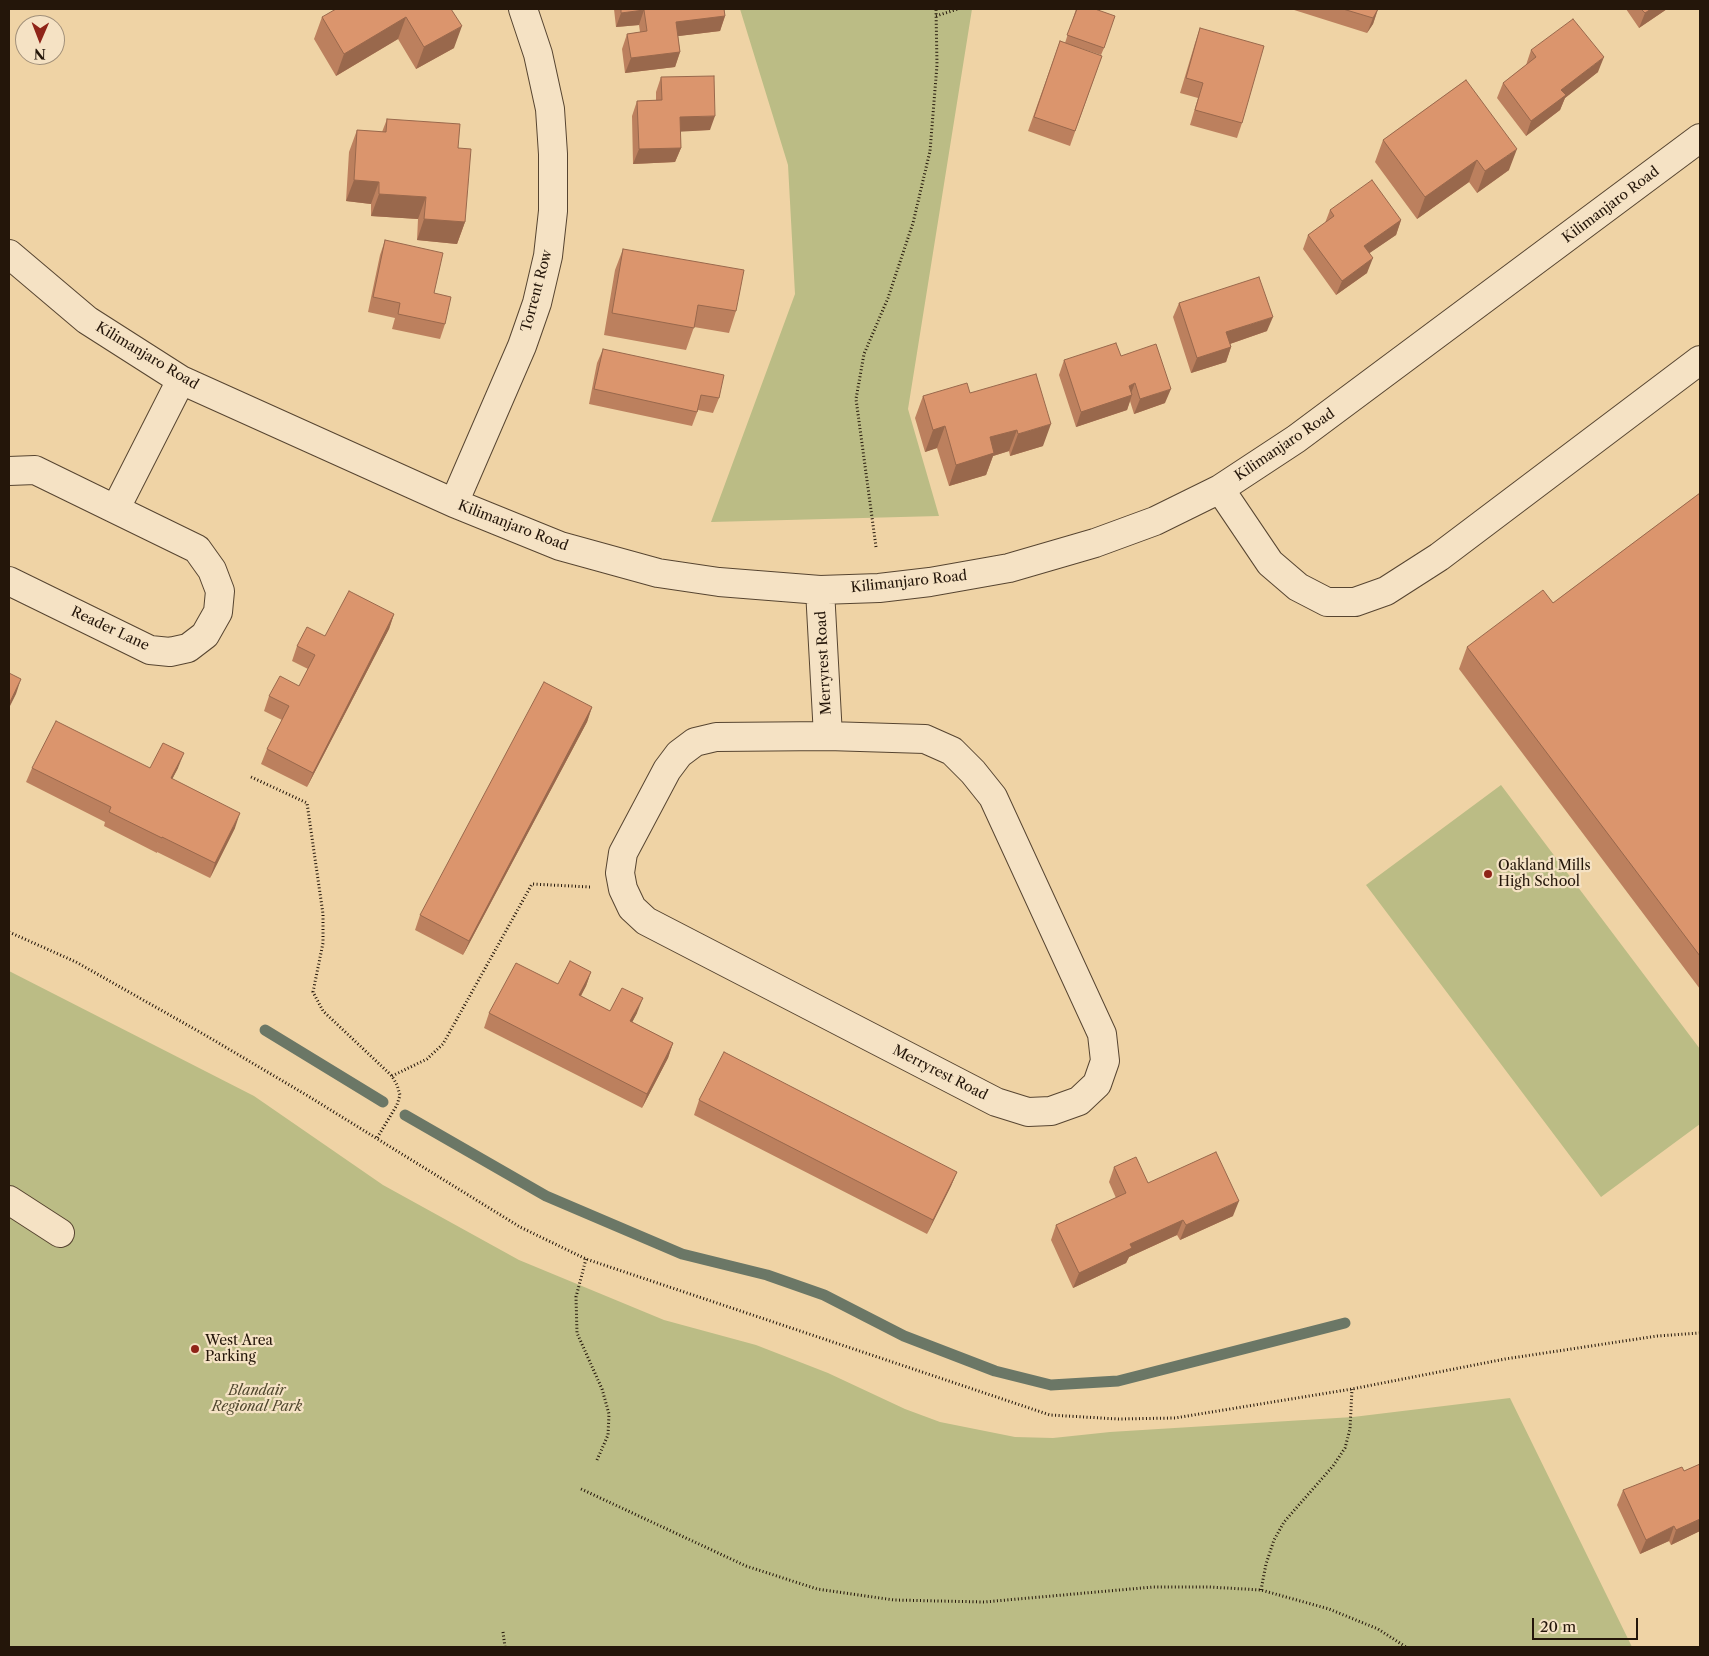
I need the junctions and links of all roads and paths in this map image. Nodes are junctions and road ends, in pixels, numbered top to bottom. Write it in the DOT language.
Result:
graph roads {
  1 [pos="523,9"];
  2 [pos="936,9"];
  3 [pos="958,9"];
  4 [pos="936,16"];
  5 [pos="1700,138"];
  6 [pos="9,254"];
  7 [pos="1700,360"];
  8 [pos="181,380"];
  9 [pos="9,471"];
  10 [pos="1220,489"];
  11 [pos="454,502"];
  12 [pos="116,508"];
  13 [pos="876,547"];
  14 [pos="9,581"];
  15 [pos="820,590"];
  16 [pos="828,736"];
  17 [pos="251,777"];
  18 [pos="623,889"];
  19 [pos="9,932"];
  20 [pos="392,1076"];
  21 [pos="377,1138"];
  22 [pos="9,1200"];
  23 [pos="60,1233"];
  24 [pos="586,1259"];
  25 [pos="1700,1333"];
  26 [pos="1352,1389"];
  27 [pos="597,1460"];
  28 [pos="581,1489"];
  29 [pos="1261,1590"];
  30 [pos="503,1632"];
  31 [pos="506,1647"];
  32 [pos="1406,1647"];
  1 -- 11 [label="street, Torrent Row"];
  2 -- 4 [label="path"];
  3 -- 4 [label="path"];
  4 -- 13 [label="path"];
  5 -- 10 [label="street, Kilimanjaro Road"];
  6 -- 8 [label="street, Kilimanjaro Road"];
  7 -- 10 [label="street"];
  8 -- 11 [label="street, Kilimanjaro Road"];
  8 -- 12 [label="street"];
  9 -- 12 [label="street, Reader Lane"];
  10 -- 15 [label="street, Kilimanjaro Road"];
  11 -- 15 [label="street, Kilimanjaro Road"];
  12 -- 14 [label="street, Reader Lane"];
  15 -- 16 [label="street, Merryrest Road"];
  16 -- 18 [label="street, Merryrest Road"];
  16 -- 18 [label="street, Merryrest Road"];
  17 -- 20 [label="path"];
  18 -- 20 [label="path"];
  19 -- 21 [label="path"];
  20 -- 21 [label="path"];
  21 -- 24 [label="path"];
  22 -- 23 [label="street"];
  24 -- 26 [label="path"];
  24 -- 27 [label="path"];
  25 -- 26 [label="path"];
  26 -- 29 [label="path"];
  28 -- 29 [label="path"];
  29 -- 32 [label="path"];
  30 -- 31 [label="path"];
}
